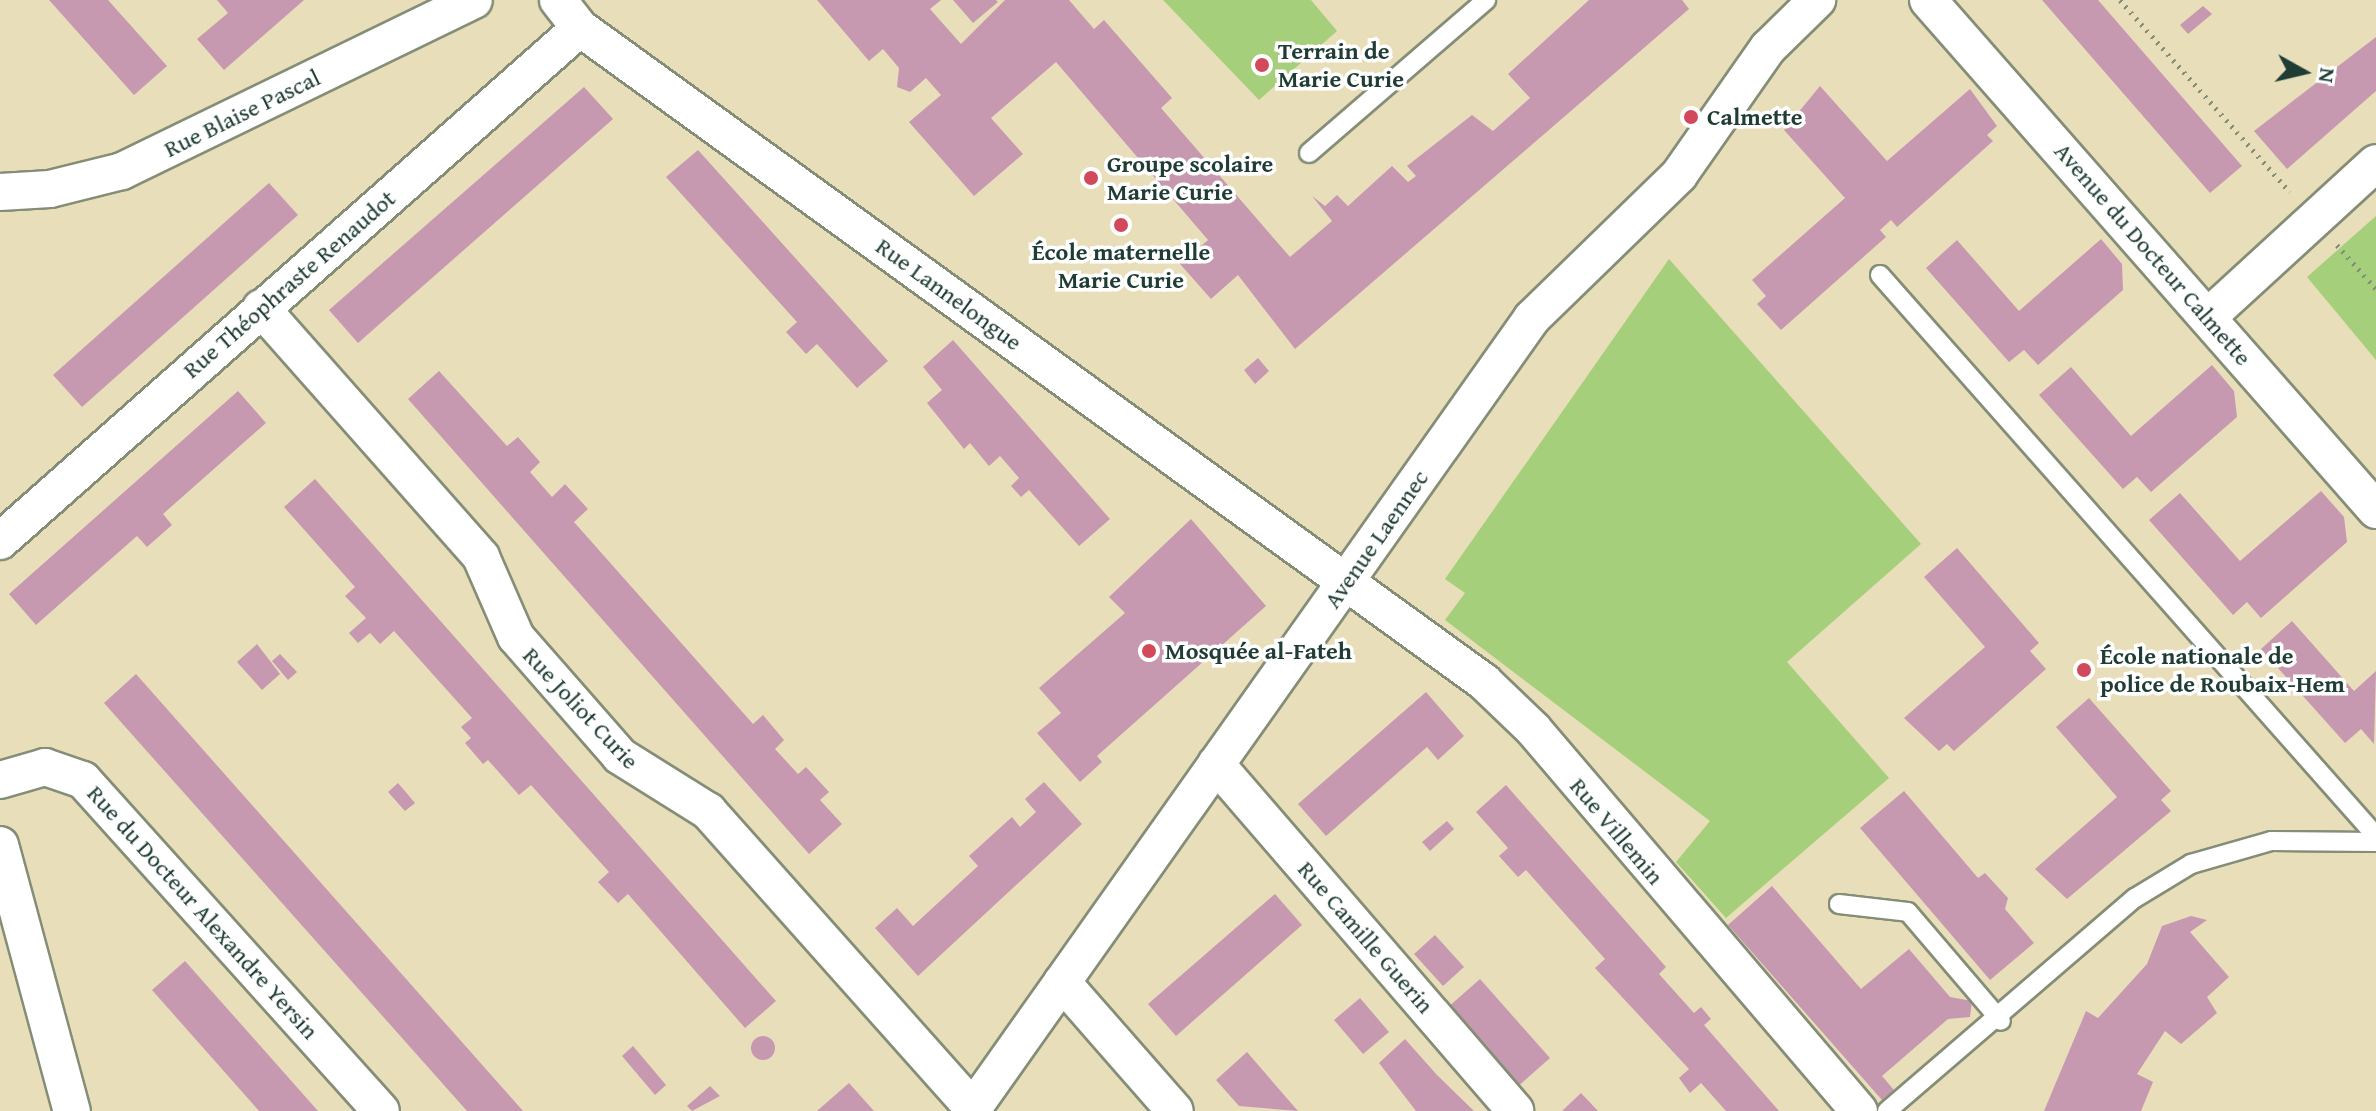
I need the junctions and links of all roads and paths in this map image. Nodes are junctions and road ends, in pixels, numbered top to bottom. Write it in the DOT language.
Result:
graph roads {
  1 [pos="474,0"];
  2 [pos="558,0"];
  3 [pos="1486,0"];
  4 [pos="1817,0"];
  5 [pos="1928,0"];
  6 [pos="2120,0"];
  7 [pos="580,28"];
  8 [pos="1309,153"];
  9 [pos="2376,163"];
  10 [pos="0,192"];
  11 [pos="2315,220"];
  12 [pos="1880,275"];
  13 [pos="2376,289"];
  14 [pos="261,308"];
  15 [pos="2209,316"];
  16 [pos="2372,498"];
  17 [pos="0,541"];
  18 [pos="1347,581"];
  19 [pos="1216,764"];
  20 [pos="0,780"];
  21 [pos="2376,839"];
  22 [pos="0,845"];
  23 [pos="1839,904"];
  24 [pos="1062,982"];
  25 [pos="2001,1021"];
  26 [pos="972,1110"];
  27 [pos="72,1111"];
  28 [pos="381,1111"];
  29 [pos="1175,1111"];
  30 [pos="1515,1111"];
  31 [pos="1859,1111"];
  32 [pos="1887,1111"];
  1 -- 10 [label="street, Rue Blaise Pascal"];
  2 -- 7 [label="street, Rue Lannelongue"];
  3 -- 8 [label="lane"];
  4 -- 18 [label="street, Avenue Laennec"];
  5 -- 15 [label="street, Avenue du Docteur Calmette"];
  6 -- 11 [label="path"];
  7 -- 14 [label="street, Rue Théophraste Renaudot"];
  7 -- 18 [label="street, Rue Lannelongue"];
  9 -- 11 [label="street"];
  11 -- 13 [label="path"];
  11 -- 15 [label="street"];
  12 -- 21 [label="lane"];
  14 -- 17 [label="street, Rue Théophraste Renaudot"];
  14 -- 26 [label="street, Rue Joliot Curie"];
  15 -- 16 [label="street, Avenue du Docteur Calmette"];
  18 -- 19 [label="street, Avenue Laennec"];
  18 -- 31 [label="street, Rue Villemin"];
  19 -- 24 [label="street, Avenue Laennec"];
  19 -- 30 [label="street, Rue Camille Guerin"];
  20 -- 28 [label="street, Rue du Docteur Alexandre Yersin"];
  21 -- 25 [label="lane"];
  22 -- 27 [label="street"];
  23 -- 25 [label="lane"];
  24 -- 26 [label="street, Avenue Laennec"];
  24 -- 29 [label="street"];
  25 -- 32 [label="lane"];
}
